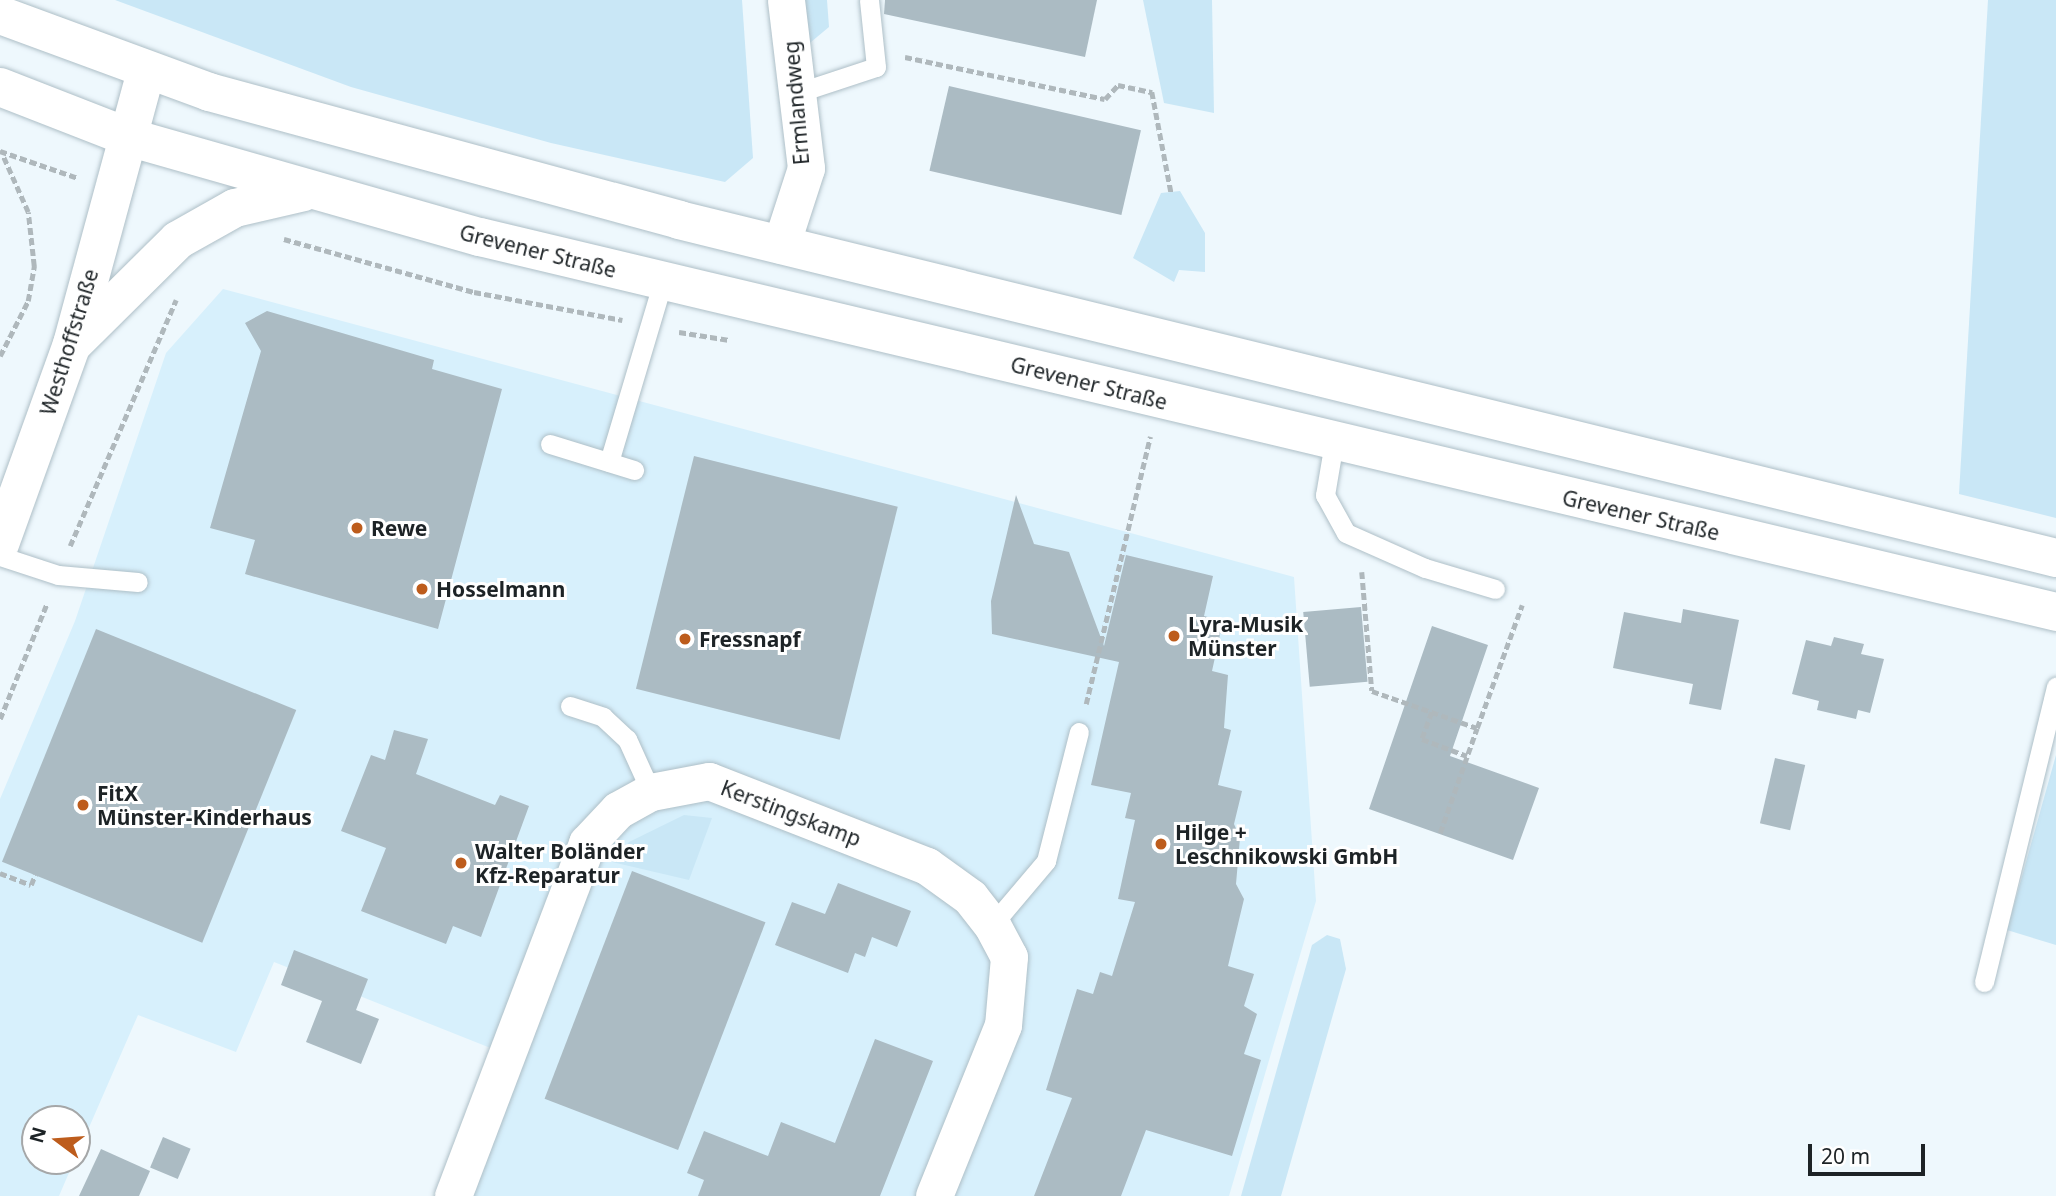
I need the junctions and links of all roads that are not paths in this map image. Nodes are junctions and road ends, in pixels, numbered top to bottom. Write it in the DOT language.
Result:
graph roads {
  1 [pos="786,0"];
  2 [pos="869,0"];
  3 [pos="0,16"];
  4 [pos="146,71"];
  5 [pos="0,87"];
  6 [pos="797,93"];
  7 [pos="128,137"];
  8 [pos="307,191"];
  9 [pos="781,245"];
  10 [pos="663,282"];
  11 [pos="72,344"];
  12 [pos="1334,442"];
  13 [pos="550,444"];
  14 [pos="609,462"];
  15 [pos="634,470"];
  16 [pos="0,544"];
  17 [pos="0,556"];
  18 [pos="2056,558"];
  19 [pos="138,582"];
  20 [pos="1495,589"];
  21 [pos="2056,612"];
  22 [pos="2056,687"];
  23 [pos="570,706"];
  24 [pos="1079,732"];
  25 [pos="651,792"];
  26 [pos="992,925"];
  27 [pos="1984,982"];
  28 [pos="453,1196"];
  29 [pos="934,1196"];
  1 -- 6 [label="street, Ermlandweg"];
  2 -- 6 [label="lane"];
  3 -- 4 [label="main road"];
  4 -- 7 [label="main road"];
  4 -- 9 [label="main road"];
  5 -- 7 [label="main road, Grevener Straße"];
  6 -- 9 [label="street, Ermlandweg"];
  7 -- 8 [label="main road, Grevener Straße"];
  7 -- 11 [label="main road, Westhoffstraße"];
  8 -- 10 [label="main road, Grevener Straße"];
  8 -- 11 [label="main road"];
  9 -- 18 [label="main road"];
  10 -- 12 [label="main road, Grevener Straße"];
  10 -- 14 [label="lane"];
  11 -- 16 [label="main road, Westhoffstraße"];
  12 -- 20 [label="lane"];
  12 -- 21 [label="main road, Grevener Straße"];
  13 -- 14 [label="lane"];
  14 -- 15 [label="lane"];
  17 -- 19 [label="lane"];
  22 -- 27 [label="lane"];
  23 -- 25 [label="lane"];
  24 -- 26 [label="lane"];
  25 -- 26 [label="street, Kerstingskamp"];
  25 -- 28 [label="street, Kerstingskamp"];
  26 -- 29 [label="street, Kerstingskamp"];
}
